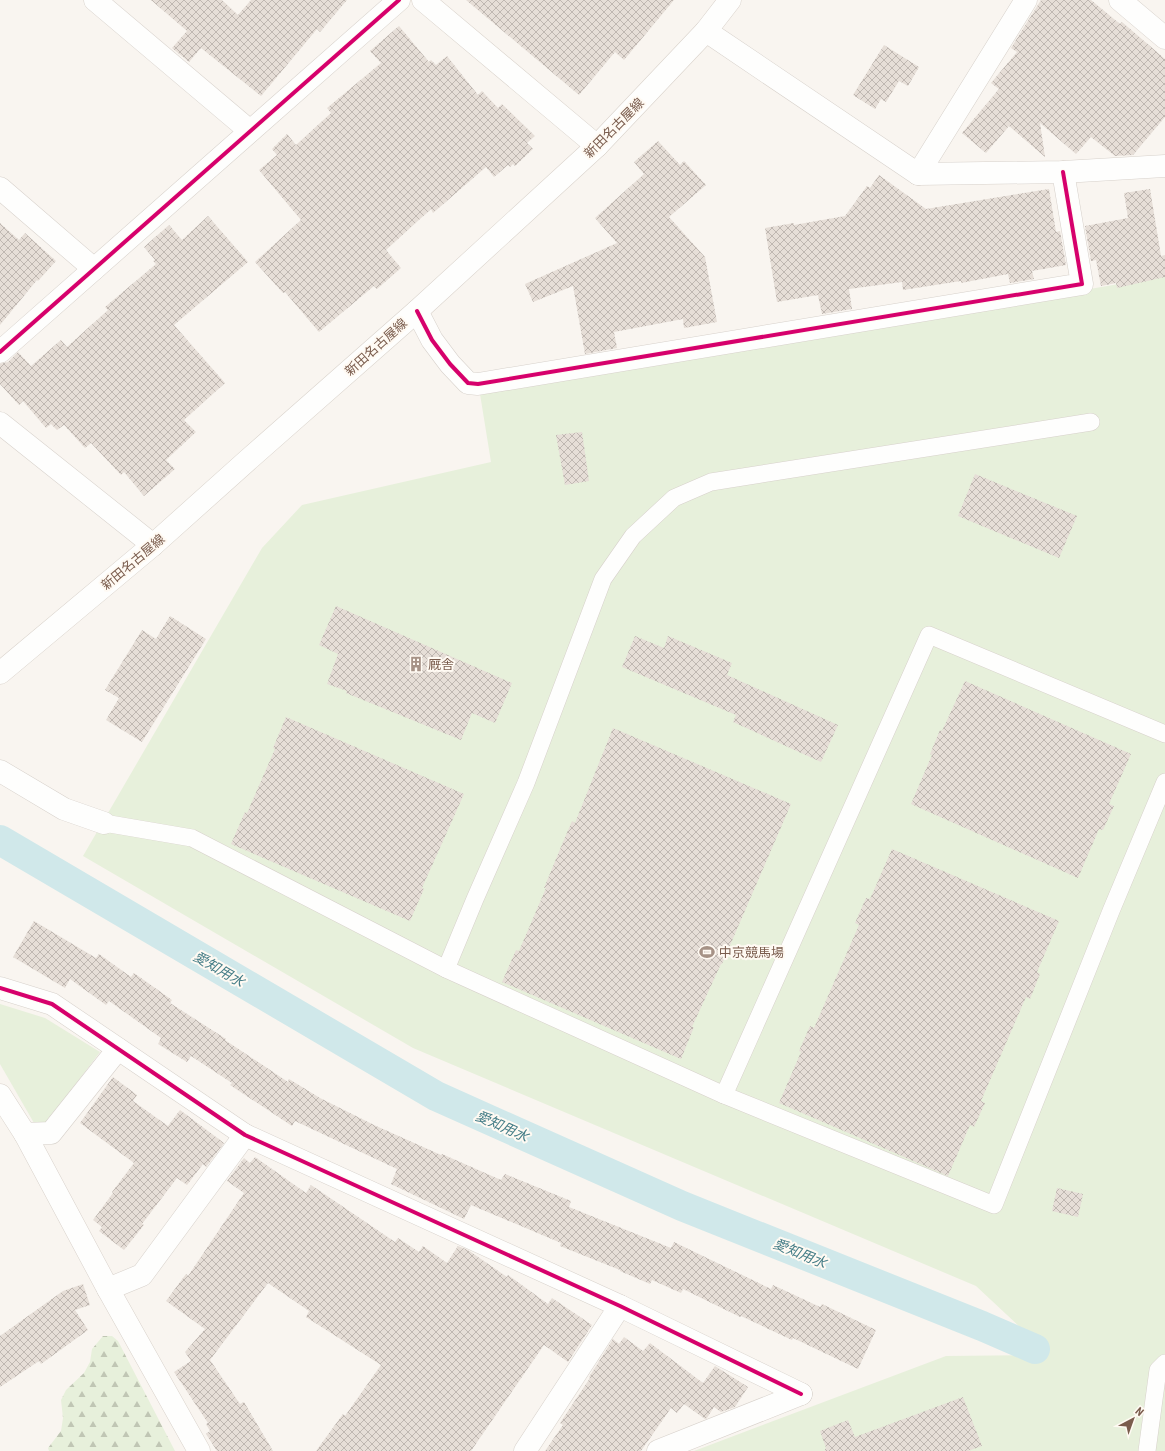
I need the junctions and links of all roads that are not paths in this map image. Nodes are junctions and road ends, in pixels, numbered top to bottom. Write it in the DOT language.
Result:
graph roads {
  1 [pos="95,0"];
  2 [pos="399,0"];
  3 [pos="423,0"];
  4 [pos="730,0"];
  5 [pos="1026,0"];
  6 [pos="1120,0"];
  7 [pos="706,31"];
  8 [pos="1165,38"];
  9 [pos="250,131"];
  10 [pos="597,146"];
  11 [pos="1165,166"];
  12 [pos="1063,172"];
  13 [pos="918,174"];
  14 [pos="0,188"];
  15 [pos="94,269"];
  16 [pos="417,311"];
  17 [pos="0,352"];
  18 [pos="1091,422"];
  19 [pos="0,423"];
  20 [pos="153,545"];
  21 [pos="0,673"];
  22 [pos="1165,734"];
  23 [pos="0,771"];
  24 [pos="1165,782"];
  25 [pos="104,823"];
  26 [pos="446,969"];
  27 [pos="0,988"];
  28 [pos="118,1048"];
  29 [pos="0,1095"];
  30 [pos="724,1095"];
  31 [pos="25,1134"];
  32 [pos="245,1135"];
  33 [pos="108,1289"];
  34 [pos="620,1306"];
  35 [pos="1165,1363"];
  36 [pos="199,1451"];
  37 [pos="526,1451"];
  38 [pos="658,1451"];
  39 [pos="1147,1451"];
  1 -- 9 [label="street"];
  2 -- 9 [label="street"];
  3 -- 10 [label="street"];
  4 -- 7 [label="street, 新田名古屋線"];
  5 -- 13 [label="street"];
  6 -- 8 [label="street"];
  7 -- 10 [label="street, 新田名古屋線"];
  7 -- 13 [label="street"];
  9 -- 15 [label="street"];
  10 -- 16 [label="street, 新田名古屋線"];
  11 -- 12 [label="street"];
  12 -- 13 [label="street"];
  12 -- 16 [label="street"];
  14 -- 15 [label="street"];
  15 -- 17 [label="street"];
  16 -- 20 [label="street, 新田名古屋線"];
  18 -- 26 [label="lane"];
  19 -- 20 [label="street"];
  20 -- 21 [label="street, 新田名古屋線"];
  22 -- 30 [label="lane"];
  23 -- 25 [label="street"];
  24 -- 30 [label="lane"];
  25 -- 26 [label="lane"];
  26 -- 30 [label="lane"];
  27 -- 28 [label="street"];
  28 -- 31 [label="street"];
  28 -- 32 [label="street"];
  29 -- 31 [label="street"];
  31 -- 33 [label="street"];
  32 -- 33 [label="street"];
  32 -- 34 [label="street"];
  33 -- 36 [label="street"];
  34 -- 37 [label="street"];
  34 -- 38 [label="street"];
  35 -- 39 [label="lane"];
}
